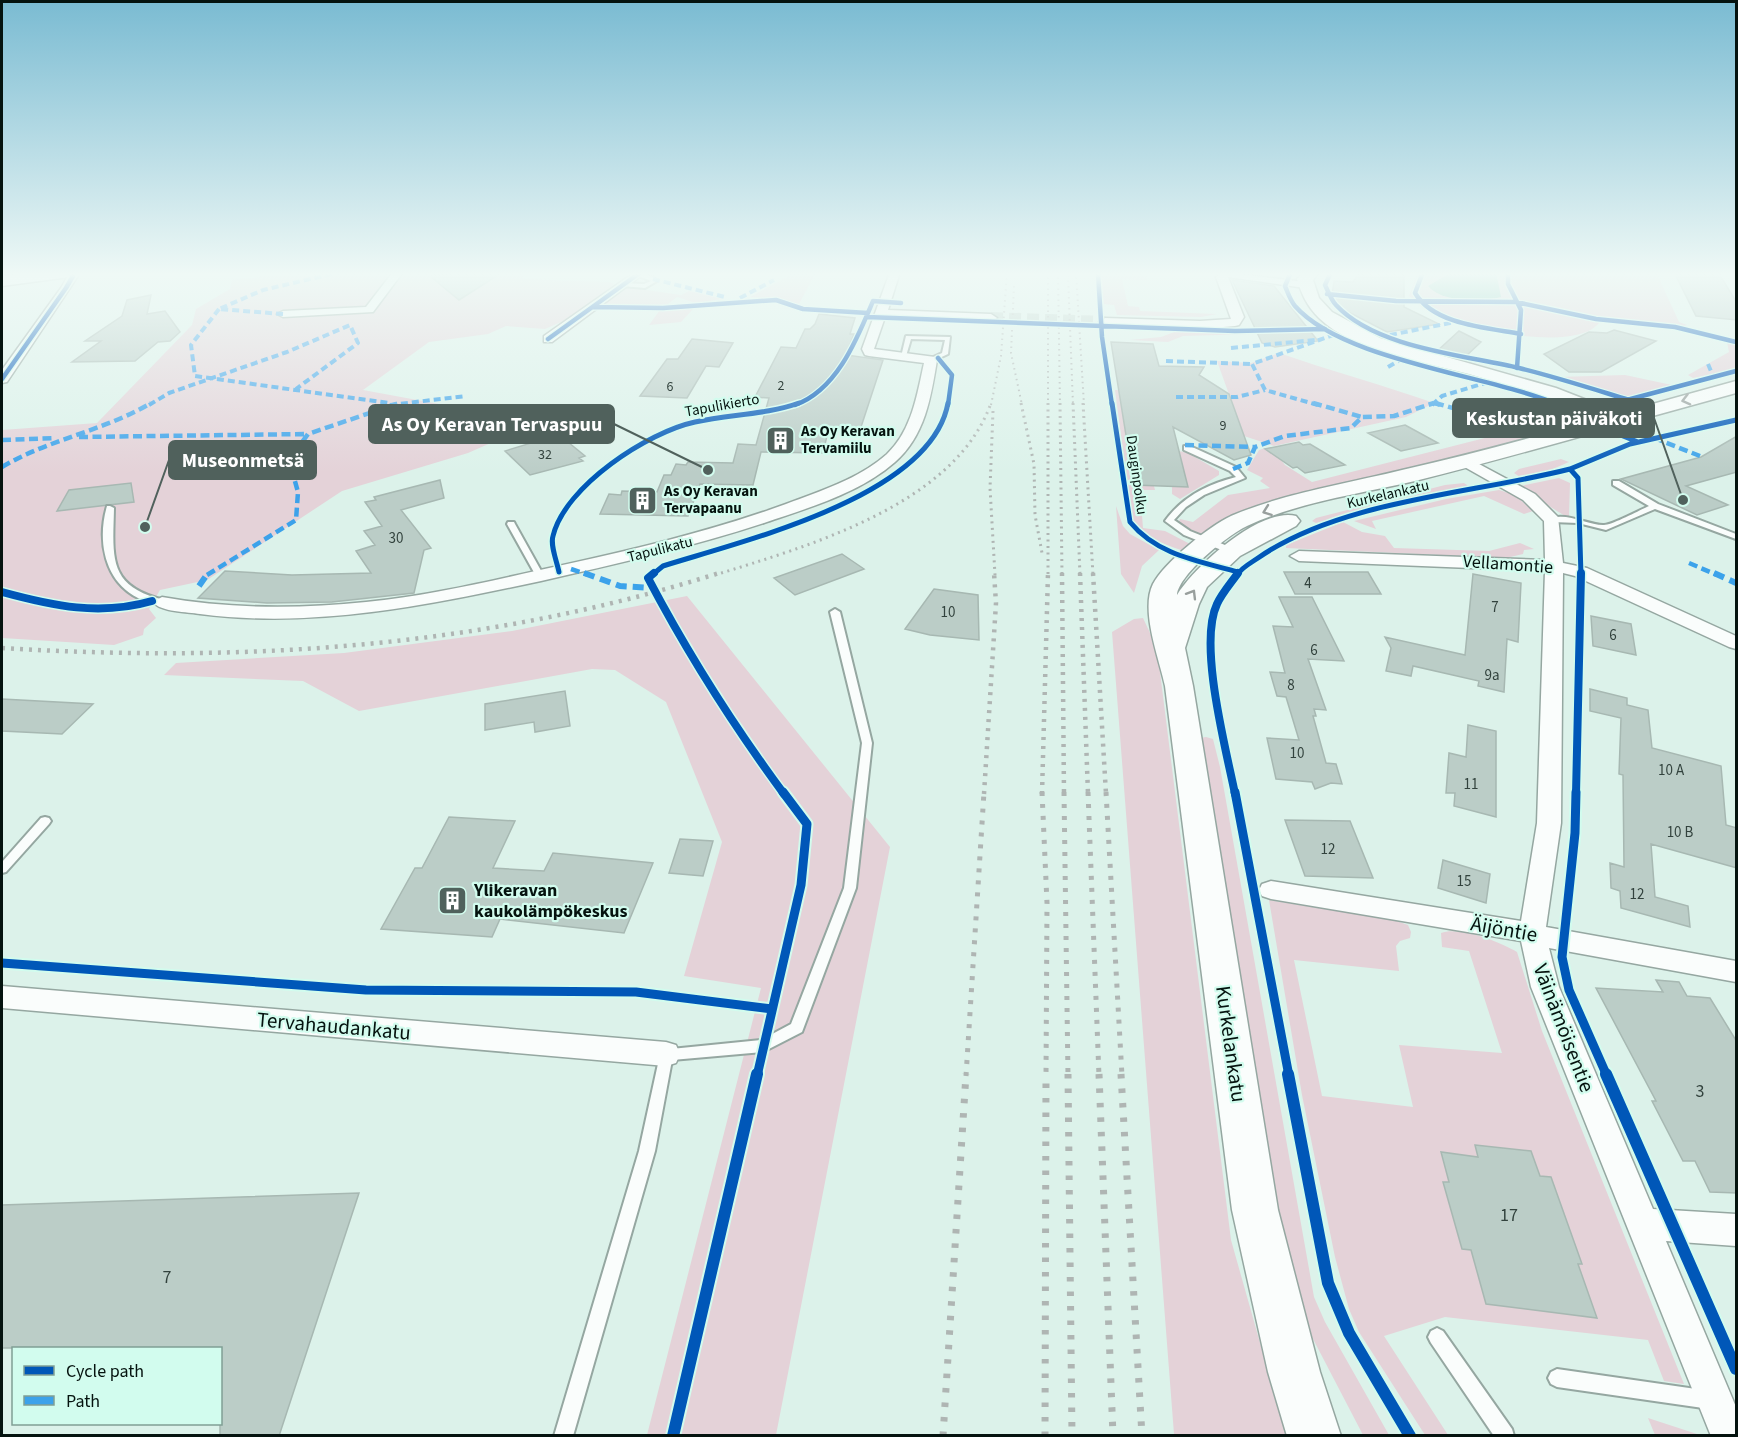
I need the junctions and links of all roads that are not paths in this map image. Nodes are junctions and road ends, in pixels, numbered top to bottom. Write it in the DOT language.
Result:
graph roads {
  1 [pos="30,339"];
  2 [pos="873,339"];
  3 [pos="907,339"];
  4 [pos="948,339"];
  5 [pos="1370,339"];
  6 [pos="903,356"];
  7 [pos="931,360"];
  8 [pos="2,379"];
  9 [pos="1736,399"];
  10 [pos="1641,423"];
  11 [pos="1187,448"];
  12 [pos="1475,466"];
  13 [pos="1616,483"];
  14 [pos="1655,506"];
  15 [pos="110,508"];
  16 [pos="1552,520"];
  17 [pos="511,524"];
  18 [pos="1737,537"];
  19 [pos="1208,541"];
  20 [pos="1232,551"];
  21 [pos="1299,556"];
  22 [pos="1554,566"];
  23 [pos="540,576"];
  24 [pos="162,602"];
  25 [pos="835,612"];
  26 [pos="1737,643"];
  27 [pos="1171,648"];
  28 [pos="45,820"];
  29 [pos="2,869"];
  30 [pos="1271,890"];
  31 [pos="1532,933"];
  32 [pos="1737,971"];
  33 [pos="2,997"];
  34 [pos="666,1054"];
  35 [pos="1644,1224"];
  36 [pos="1737,1230"];
  37 [pos="1437,1337"];
  38 [pos="1557,1378"];
  39 [pos="1716,1401"];
  40 [pos="563,1436"];
  41 [pos="1314,1436"];
  42 [pos="1505,1436"];
  43 [pos="1730,1436"];
  1 -- 8 [label="street"];
  2 -- 6 [label="street"];
  3 -- 6 [label="lane"];
  4 -- 7 [label="lane"];
  5 -- 10 [label="street"];
  6 -- 7 [label="street"];
  7 -- 23 [label="street, Tapulikatu"];
  9 -- 10 [label="street"];
  9 -- 10 [label="street, one-way"];
  10 -- 12 [label="street, Kurkelankatu"];
  10 -- 12 [label="street, Kurkelankatu"];
  11 -- 19 [label="lane"];
  12 -- 16 [label="street"];
  12 -- 19 [label="street, Kurkelankatu, one-way"];
  12 -- 20 [label="street, Kurkelankatu"];
  13 -- 14 [label="lane"];
  14 -- 16 [label="lane"];
  14 -- 18 [label="lane"];
  15 -- 24 [label="lane"];
  16 -- 22 [label="street, Väinämöisentie"];
  17 -- 23 [label="lane"];
  19 -- 20 [label="lane"];
  19 -- 27 [label="street, Kurkelankatu"];
  27 -- 20 [label="street, Kurkelankatu, one-way"];
  21 -- 22 [label="street, Vellamontie"];
  22 -- 26 [label="street, Vellamontie"];
  22 -- 31 [label="street, Väinämöisentie"];
  23 -- 24 [label="street, Tapulikatu"];
  25 -- 34 [label="lane"];
  27 -- 41 [label="street, Kurkelankatu"];
  28 -- 29 [label="lane"];
  30 -- 31 [label="street, Äijöntie"];
  31 -- 32 [label="street, Äijöntie"];
  31 -- 35 [label="street, Väinämöisentie"];
  33 -- 34 [label="street, Tervahaudankatu"];
  34 -- 40 [label="lane"];
  35 -- 36 [label="street"];
  35 -- 39 [label="street, Väinämöisentie"];
  37 -- 42 [label="lane"];
  38 -- 39 [label="lane"];
  39 -- 43 [label="street, Väinämöisentie"];
}
